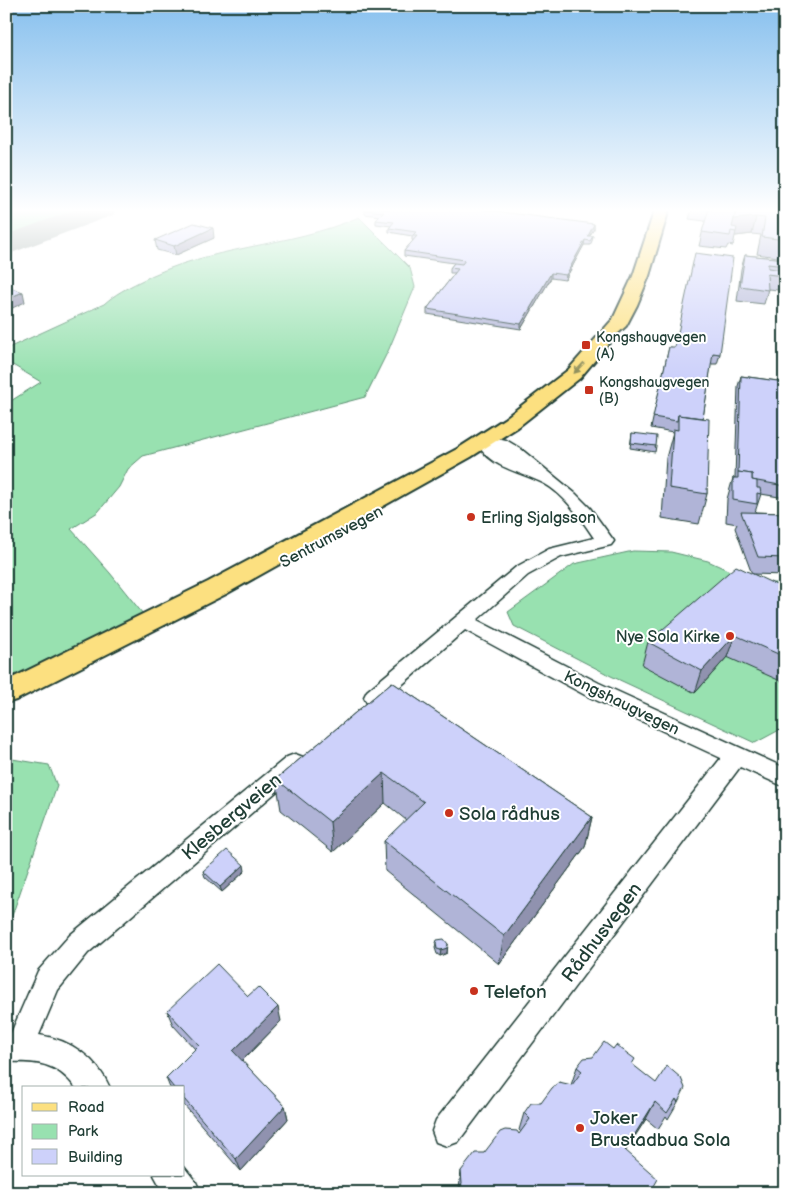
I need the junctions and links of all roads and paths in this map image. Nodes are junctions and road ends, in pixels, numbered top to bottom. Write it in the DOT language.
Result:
graph roads {
  1 [pos="644,265"];
  2 [pos="491,444"];
  3 [pos="605,542"];
  4 [pos="463,621"];
  5 [pos="6,693"];
  6 [pos="6,711"];
  7 [pos="355,714"];
  8 [pos="309,752"];
  9 [pos="736,756"];
  10 [pos="785,778"];
  11 [pos="13,1048"];
  12 [pos="93,1086"];
  13 [pos="447,1131"];
  14 [pos="171,1176"];
  15 [pos="186,1193"];
  1 -- 2 [label="main road, Sentrumsvegen"];
  2 -- 3 [label="street"];
  2 -- 5 [label="main road, Sentrumsvegen"];
  2 -- 6 [label="main road, Sentrumsvegen"];
  3 -- 4 [label="street"];
  4 -- 7 [label="street"];
  4 -- 9 [label="street, Kongshaugvegen"];
  8 -- 11 [label="street, Klesbergveien"];
  9 -- 10 [label="street, Kongshaugvegen"];
  9 -- 13 [label="street, Rådhusvegen"];
  11 -- 12 [label="street"];
  14 -- 15 [label="street"];
}
